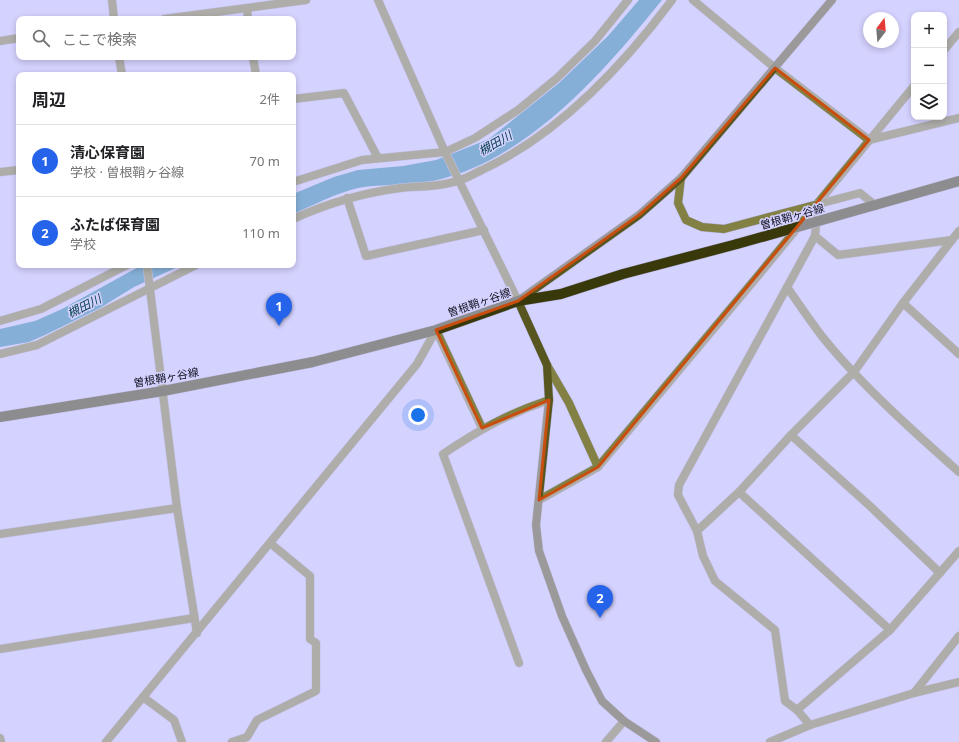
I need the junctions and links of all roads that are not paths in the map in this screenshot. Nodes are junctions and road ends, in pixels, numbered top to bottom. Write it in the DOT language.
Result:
graph roads {
  1 [pos="112,0"];
  2 [pos="306,0"];
  3 [pos="378,0"];
  4 [pos="628,0"];
  5 [pos="672,0"];
  6 [pos="692,0"];
  7 [pos="832,0"];
  8 [pos="247,8"];
  9 [pos="114,16"];
  10 [pos="187,16"];
  11 [pos="248,16"];
  12 [pos="959,32"];
  13 [pos="16,38"];
  14 [pos="0,41"];
  15 [pos="946,48"];
  16 [pos="120,60"];
  17 [pos="254,60"];
  18 [pos="775,68"];
  19 [pos="122,72"];
  20 [pos="256,72"];
  21 [pos="911,90"];
  22 [pos="296,99"];
  23 [pos="959,118"];
  24 [pos="869,140"];
  25 [pos="445,152"];
  26 [pos="378,158"];
  27 [pos="16,170"];
  28 [pos="0,172"];
  29 [pos="681,178"];
  30 [pos="460,180"];
  31 [pos="296,181"];
  32 [pos="959,181"];
  33 [pos="347,198"];
  34 [pos="818,203"];
  35 [pos="875,205"];
  36 [pos="296,218"];
  37 [pos="484,230"];
  38 [pos="959,231"];
  39 [pos="815,236"];
  40 [pos="952,240"];
  41 [pos="120,268"];
  42 [pos="147,268"];
  43 [pos="190,268"];
  44 [pos="150,287"];
  45 [pos="787,288"];
  46 [pos="518,301"];
  47 [pos="903,303"];
  48 [pos="0,321"];
  49 [pos="436,330"];
  50 [pos="0,354"];
  51 [pos="959,354"];
  52 [pos="547,364"];
  53 [pos="854,372"];
  54 [pos="163,391"];
  55 [pos="549,400"];
  56 [pos="0,417"];
  57 [pos="482,428"];
  58 [pos="791,435"];
  59 [pos="598,467"];
  60 [pos="959,472"];
  61 [pos="739,492"];
  62 [pos="539,500"];
  63 [pos="177,508"];
  64 [pos="697,531"];
  65 [pos="0,534"];
  66 [pos="270,543"];
  67 [pos="959,551"];
  68 [pos="940,573"];
  69 [pos="194,618"];
  70 [pos="890,630"];
  71 [pos="197,633"];
  72 [pos="959,636"];
  73 [pos="0,649"];
  74 [pos="519,663"];
  75 [pos="959,682"];
  76 [pos="914,693"];
  77 [pos="143,698"];
  78 [pos="797,710"];
  79 [pos="624,721"];
  80 [pos="810,725"];
  81 [pos="0,738"];
  82 [pos="0,742"];
  83 [pos="106,742"];
  84 [pos="182,742"];
  85 [pos="232,742"];
  86 [pos="606,742"];
  87 [pos="656,742"];
  88 [pos="770,742"];
  1 -- 9 [label="street"];
  2 -- 8 [label="street"];
  3 -- 25 [label="street"];
  4 -- 25 [label="street"];
  5 -- 30 [label="street"];
  6 -- 18 [label="street"];
  7 -- 18 [label="street"];
  8 -- 10 [label="street"];
  8 -- 11 [label="street"];
  12 -- 15 [label="street"];
  13 -- 14 [label="street"];
  16 -- 19 [label="street"];
  17 -- 20 [label="street"];
  18 -- 24 [label="street"];
  18 -- 29 [label="street"];
  21 -- 24 [label="street"];
  22 -- 26 [label="street"];
  23 -- 24 [label="street"];
  24 -- 34 [label="street"];
  25 -- 26 [label="street"];
  25 -- 30 [label="street"];
  26 -- 31 [label="street"];
  27 -- 28 [label="street"];
  29 -- 35 [label="street, bridge"];
  29 -- 46 [label="street"];
  30 -- 33 [label="street"];
  30 -- 37 [label="street"];
  32 -- 35 [label="main road, 曽根鞘ヶ谷線"];
  33 -- 36 [label="street"];
  33 -- 37 [label="street"];
  34 -- 39 [label="street"];
  34 -- 59 [label="street"];
  35 -- 46 [label="main road, 曽根鞘ヶ谷線, bridge"];
  37 -- 46 [label="street"];
  38 -- 40 [label="street"];
  39 -- 40 [label="street"];
  39 -- 45 [label="street"];
  40 -- 47 [label="street"];
  41 -- 48 [label="street"];
  42 -- 44 [label="street"];
  43 -- 44 [label="street"];
  44 -- 50 [label="street"];
  44 -- 54 [label="street"];
  45 -- 53 [label="street"];
  45 -- 64 [label="street"];
  46 -- 49 [label="main road, 曽根鞘ヶ谷線"];
  46 -- 52 [label="street"];
  47 -- 51 [label="street"];
  47 -- 53 [label="street"];
  49 -- 54 [label="main road, 曽根鞘ヶ谷線"];
  49 -- 57 [label="street"];
  49 -- 66 [label="street"];
  52 -- 55 [label="street"];
  52 -- 59 [label="street"];
  53 -- 58 [label="street"];
  53 -- 60 [label="street"];
  54 -- 56 [label="main road, 曽根鞘ヶ谷線"];
  54 -- 63 [label="street"];
  55 -- 57 [label="street"];
  55 -- 62 [label="street"];
  57 -- 74 [label="street"];
  58 -- 61 [label="street"];
  58 -- 68 [label="street"];
  59 -- 62 [label="street"];
  61 -- 64 [label="street"];
  61 -- 70 [label="street"];
  62 -- 79 [label="street"];
  63 -- 65 [label="street"];
  63 -- 69 [label="street"];
  64 -- 78 [label="street"];
  66 -- 71 [label="street"];
  66 -- 85 [label="street"];
  67 -- 68 [label="street"];
  68 -- 70 [label="street"];
  69 -- 71 [label="street"];
  69 -- 73 [label="street"];
  70 -- 78 [label="street"];
  71 -- 77 [label="street"];
  72 -- 76 [label="street"];
  75 -- 76 [label="street"];
  76 -- 80 [label="street"];
  77 -- 83 [label="street"];
  77 -- 84 [label="street"];
  78 -- 80 [label="street"];
  79 -- 86 [label="street"];
  79 -- 87 [label="street"];
  80 -- 88 [label="street"];
  81 -- 82 [label="street"];
}
